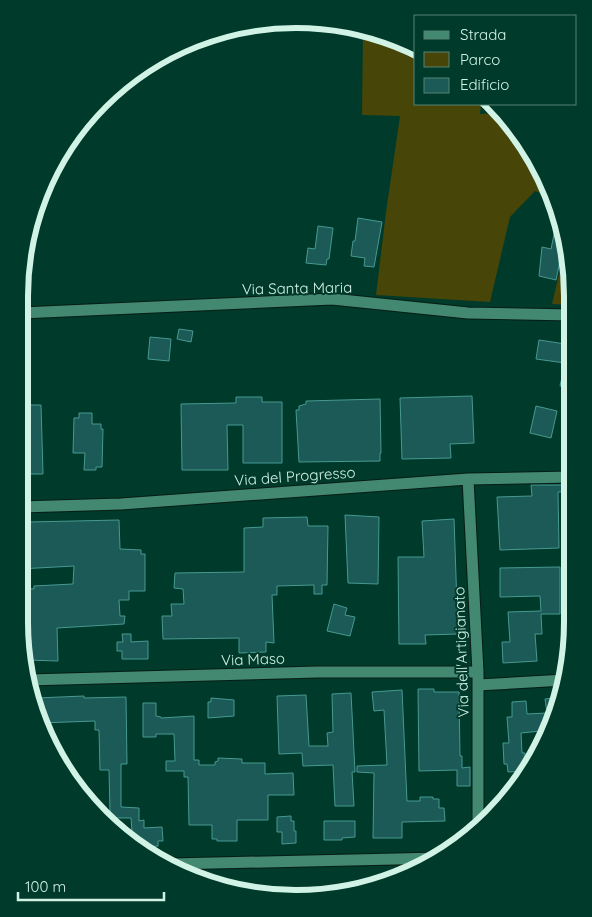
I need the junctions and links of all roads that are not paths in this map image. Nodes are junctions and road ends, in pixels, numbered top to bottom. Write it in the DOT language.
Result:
graph roads {
  1 [pos="28,313"];
  2 [pos="564,316"];
  3 [pos="564,477"];
  4 [pos="468,479"];
  5 [pos="28,506"];
  6 [pos="478,672"];
  7 [pos="35,680"];
  8 [pos="557,680"];
  9 [pos="478,684"];
  10 [pos="478,818"];
  11 [pos="422,858"];
  12 [pos="181,864"];
  1 -- 2 [label="street, Via Santa Maria"];
  3 -- 4 [label="street, Via del Progresso"];
  4 -- 5 [label="street, Via del Progresso"];
  4 -- 6 [label="street, Via dell'Artigianato"];
  6 -- 7 [label="street, Via Maso"];
  6 -- 9 [label="street, Via dell'Artigianato"];
  8 -- 9 [label="street"];
  9 -- 10 [label="street, Via dell'Artigianato"];
  11 -- 12 [label="street"];
}
